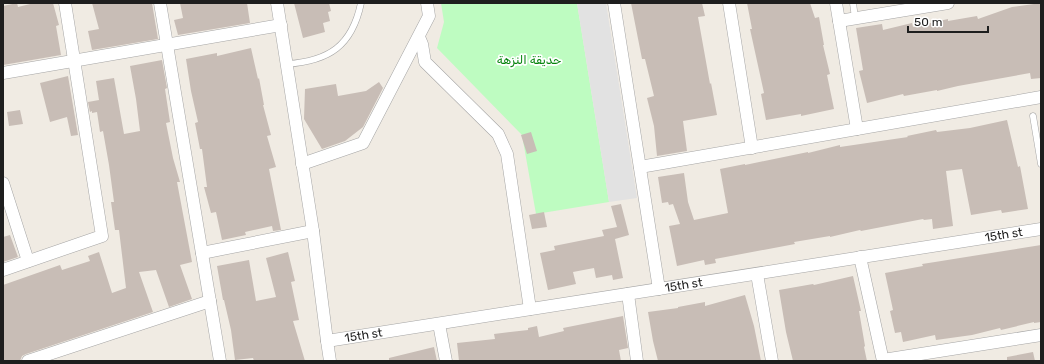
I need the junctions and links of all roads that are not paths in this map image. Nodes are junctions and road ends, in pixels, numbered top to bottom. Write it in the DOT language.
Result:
graph roads {
  1 [pos="65,3"];
  2 [pos="160,3"];
  3 [pos="277,3"];
  4 [pos="361,3"];
  5 [pos="427,3"];
  6 [pos="614,3"];
  7 [pos="729,3"];
  8 [pos="836,3"];
  9 [pos="853,3"];
  10 [pos="948,3"];
  11 [pos="855,18"];
  12 [pos="839,21"];
  13 [pos="281,25"];
  14 [pos="419,37"];
  15 [pos="168,44"];
  16 [pos="74,61"];
  17 [pos="287,64"];
  18 [pos="3,73"];
  19 [pos="1041,97"];
  20 [pos="1033,116"];
  21 [pos="1038,126"];
  22 [pos="857,129"];
  23 [pos="752,148"];
  24 [pos="302,164"];
  25 [pos="1041,164"];
  26 [pos="640,167"];
  27 [pos="3,182"];
  28 [pos="1041,229"];
  29 [pos="313,231"];
  30 [pos="202,252"];
  31 [pos="860,257"];
  32 [pos="28,261"];
  33 [pos="3,270"];
  34 [pos="756,274"];
  35 [pos="659,289"];
  36 [pos="628,294"];
  37 [pos="210,301"];
  38 [pos="530,309"];
  39 [pos="440,324"];
  40 [pos="1041,335"];
  41 [pos="327,341"];
  42 [pos="44,358"];
  43 [pos="28,361"];
  44 [pos="220,361"];
  45 [pos="330,361"];
  46 [pos="446,361"];
  47 [pos="637,361"];
  48 [pos="772,361"];
  49 [pos="883,361"];
  1 -- 16 [label="street"];
  2 -- 15 [label="street"];
  3 -- 13 [label="street"];
  4 -- 17 [label="lane"];
  5 -- 14 [label="street"];
  6 -- 26 [label="street"];
  7 -- 23 [label="street"];
  8 -- 12 [label="street"];
  9 -- 11 [label="lane"];
  10 -- 11 [label="street"];
  11 -- 12 [label="street"];
  12 -- 22 [label="street"];
  13 -- 15 [label="street"];
  13 -- 17 [label="street"];
  14 -- 24 [label="street"];
  14 -- 38 [label="street"];
  15 -- 16 [label="street"];
  15 -- 30 [label="street"];
  16 -- 18 [label="street"];
  16 -- 32 [label="street"];
  17 -- 24 [label="street"];
  19 -- 22 [label="street"];
  20 -- 21 [label="lane"];
  21 -- 25 [label="lane"];
  22 -- 23 [label="street"];
  23 -- 26 [label="street"];
  24 -- 29 [label="street"];
  26 -- 35 [label="street"];
  27 -- 32 [label="street"];
  28 -- 31 [label="street, 15th st"];
  29 -- 30 [label="street"];
  29 -- 41 [label="street"];
  30 -- 37 [label="street"];
  31 -- 34 [label="street, 15th st"];
  31 -- 49 [label="street"];
  32 -- 33 [label="street"];
  34 -- 35 [label="street, 15th st"];
  34 -- 48 [label="street"];
  35 -- 36 [label="street, 15th st"];
  36 -- 38 [label="street, 15th st"];
  36 -- 47 [label="street"];
  37 -- 42 [label="street"];
  37 -- 44 [label="street"];
  38 -- 39 [label="street, 15th st"];
  39 -- 41 [label="street, 15th st"];
  39 -- 46 [label="street"];
  40 -- 49 [label="street"];
  41 -- 45 [label="street"];
  42 -- 43 [label="street"];
}
